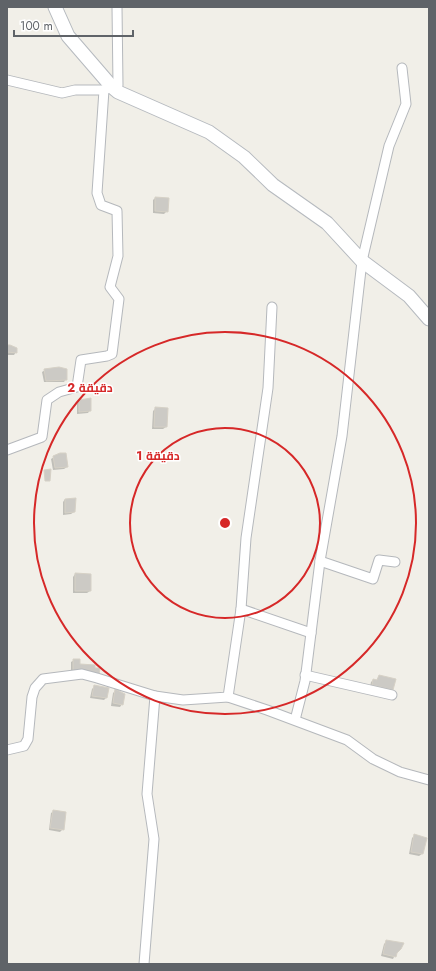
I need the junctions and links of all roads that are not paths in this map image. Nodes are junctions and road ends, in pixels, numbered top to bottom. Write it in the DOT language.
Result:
graph roads {
  1 [pos="55,7"];
  2 [pos="117,7"];
  3 [pos="402,68"];
  4 [pos="7,80"];
  5 [pos="108,88"];
  6 [pos="362,261"];
  7 [pos="272,307"];
  8 [pos="429,319"];
  9 [pos="7,450"];
  10 [pos="320,561"];
  11 [pos="395,562"];
  12 [pos="242,609"];
  13 [pos="311,633"];
  14 [pos="305,675"];
  15 [pos="392,695"];
  16 [pos="155,696"];
  17 [pos="228,697"];
  18 [pos="295,720"];
  19 [pos="7,750"];
  20 [pos="429,780"];
  21 [pos="144,964"];
  1 -- 5 [label="street"];
  2 -- 5 [label="street"];
  3 -- 6 [label="street"];
  4 -- 5 [label="street"];
  5 -- 6 [label="street"];
  5 -- 9 [label="street"];
  6 -- 8 [label="street"];
  6 -- 10 [label="street"];
  7 -- 12 [label="street"];
  10 -- 11 [label="street"];
  10 -- 13 [label="street"];
  12 -- 13 [label="street"];
  12 -- 17 [label="street"];
  13 -- 14 [label="street"];
  14 -- 15 [label="street"];
  14 -- 18 [label="street"];
  16 -- 17 [label="street"];
  16 -- 19 [label="street"];
  16 -- 21 [label="street"];
  17 -- 18 [label="street"];
  18 -- 20 [label="street"];
}
